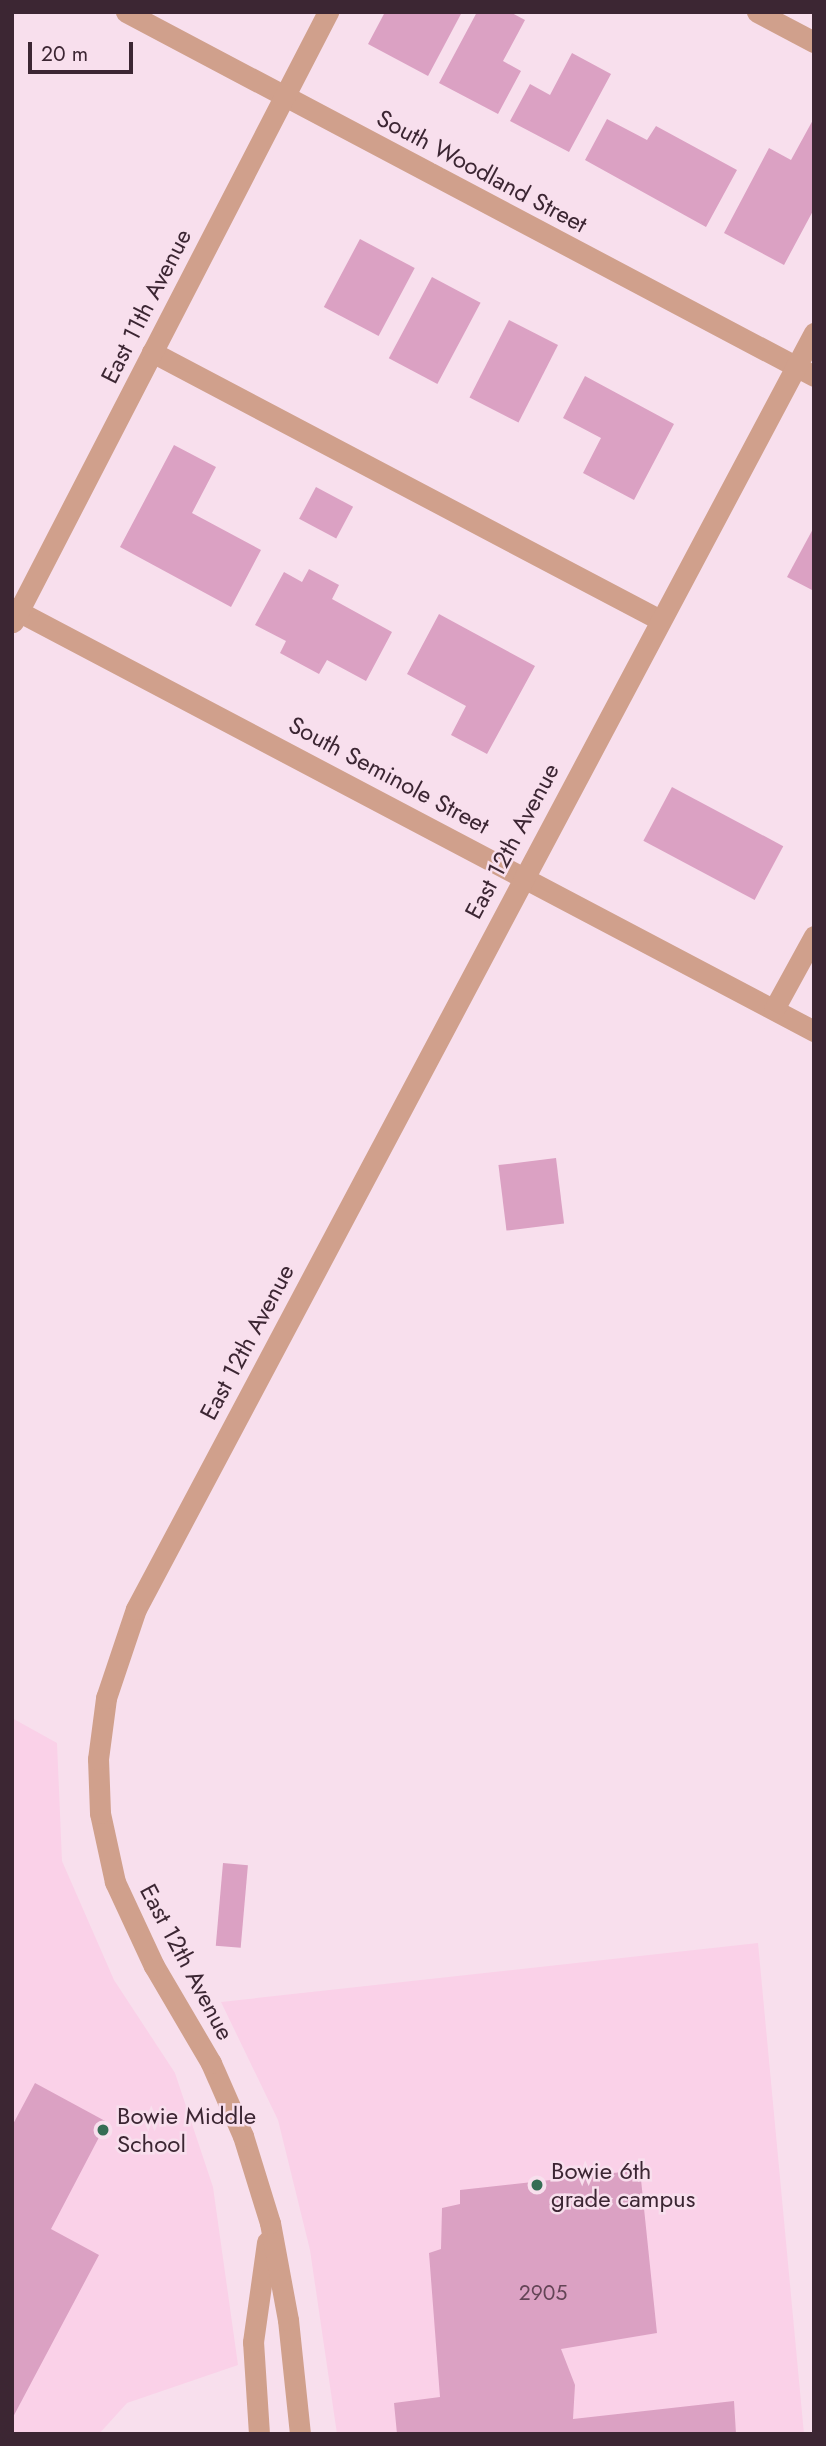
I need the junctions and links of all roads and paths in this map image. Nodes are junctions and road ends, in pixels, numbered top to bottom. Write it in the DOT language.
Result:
graph roads {
  1 [pos="126,12"];
  2 [pos="328,12"];
  3 [pos="757,12"];
  4 [pos="814,42"];
  5 [pos="284,96"];
  6 [pos="814,333"];
  7 [pos="152,352"];
  8 [pos="805,371"];
  9 [pos="14,615"];
  10 [pos="660,620"];
  11 [pos="523,874"];
  12 [pos="814,936"];
  13 [pos="774,1009"];
  14 [pos="814,1031"];
  15 [pos="270,2223"];
  16 [pos="259,2434"];
  17 [pos="300,2434"];
  1 -- 5 [label="street, South Woodland Street"];
  2 -- 5 [label="street, East 11th Avenue"];
  3 -- 4 [label="street"];
  5 -- 7 [label="street, East 11th Avenue"];
  5 -- 8 [label="street, South Woodland Street"];
  6 -- 8 [label="street, East 12th Avenue"];
  7 -- 9 [label="street, East 11th Avenue"];
  7 -- 10 [label="street"];
  8 -- 10 [label="street, East 12th Avenue"];
  9 -- 11 [label="street, South Seminole Street"];
  10 -- 11 [label="street, East 12th Avenue"];
  11 -- 13 [label="street, South Seminole Street"];
  11 -- 15 [label="street, East 12th Avenue"];
  12 -- 13 [label="street"];
  13 -- 14 [label="street, South Seminole Street"];
  15 -- 16 [label="street"];
  15 -- 17 [label="street, East 12th Avenue"];
}
